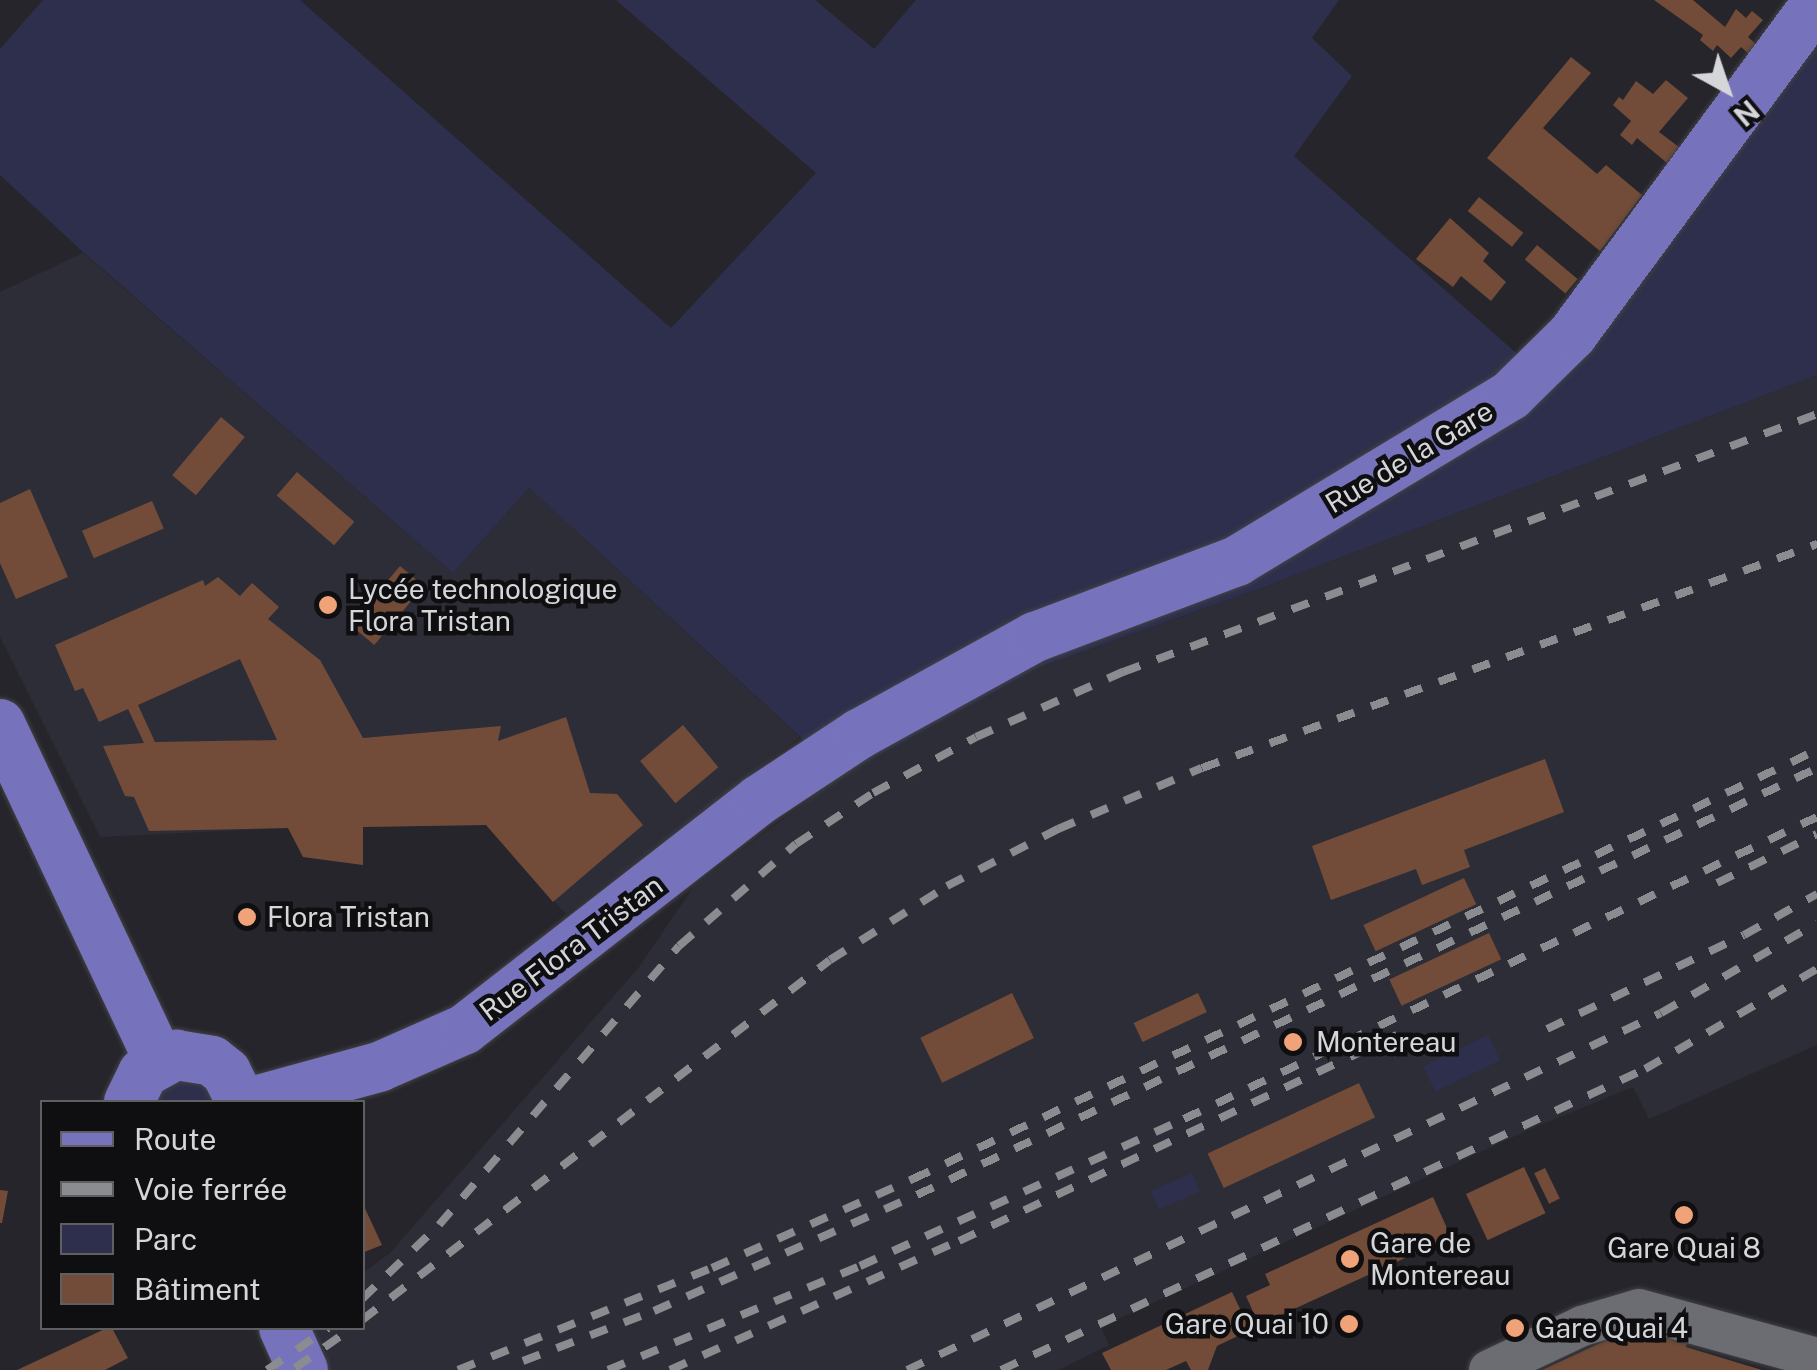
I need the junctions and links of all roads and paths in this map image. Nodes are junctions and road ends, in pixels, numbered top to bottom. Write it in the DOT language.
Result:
graph roads {
  1 [pos="1817,3"];
  2 [pos="0,724"];
  3 [pos="859,734"];
  4 [pos="159,1061"];
  5 [pos="130,1100"];
  6 [pos="240,1100"];
  7 [pos="257,1100"];
  8 [pos="285,1330"];
  9 [pos="1817,1358"];
  10 [pos="303,1370"];
  11 [pos="1490,1370"];
  1 -- 3 [label="main road, Rue de la Gare"];
  2 -- 4 [label="main road"];
  3 -- 7 [label="main road, Rue Flora Tristan"];
  4 -- 5 [label="main road"];
  4 -- 6 [label="main road"];
  8 -- 10 [label="main road"];
  9 -- 11 [label="street"];
}
